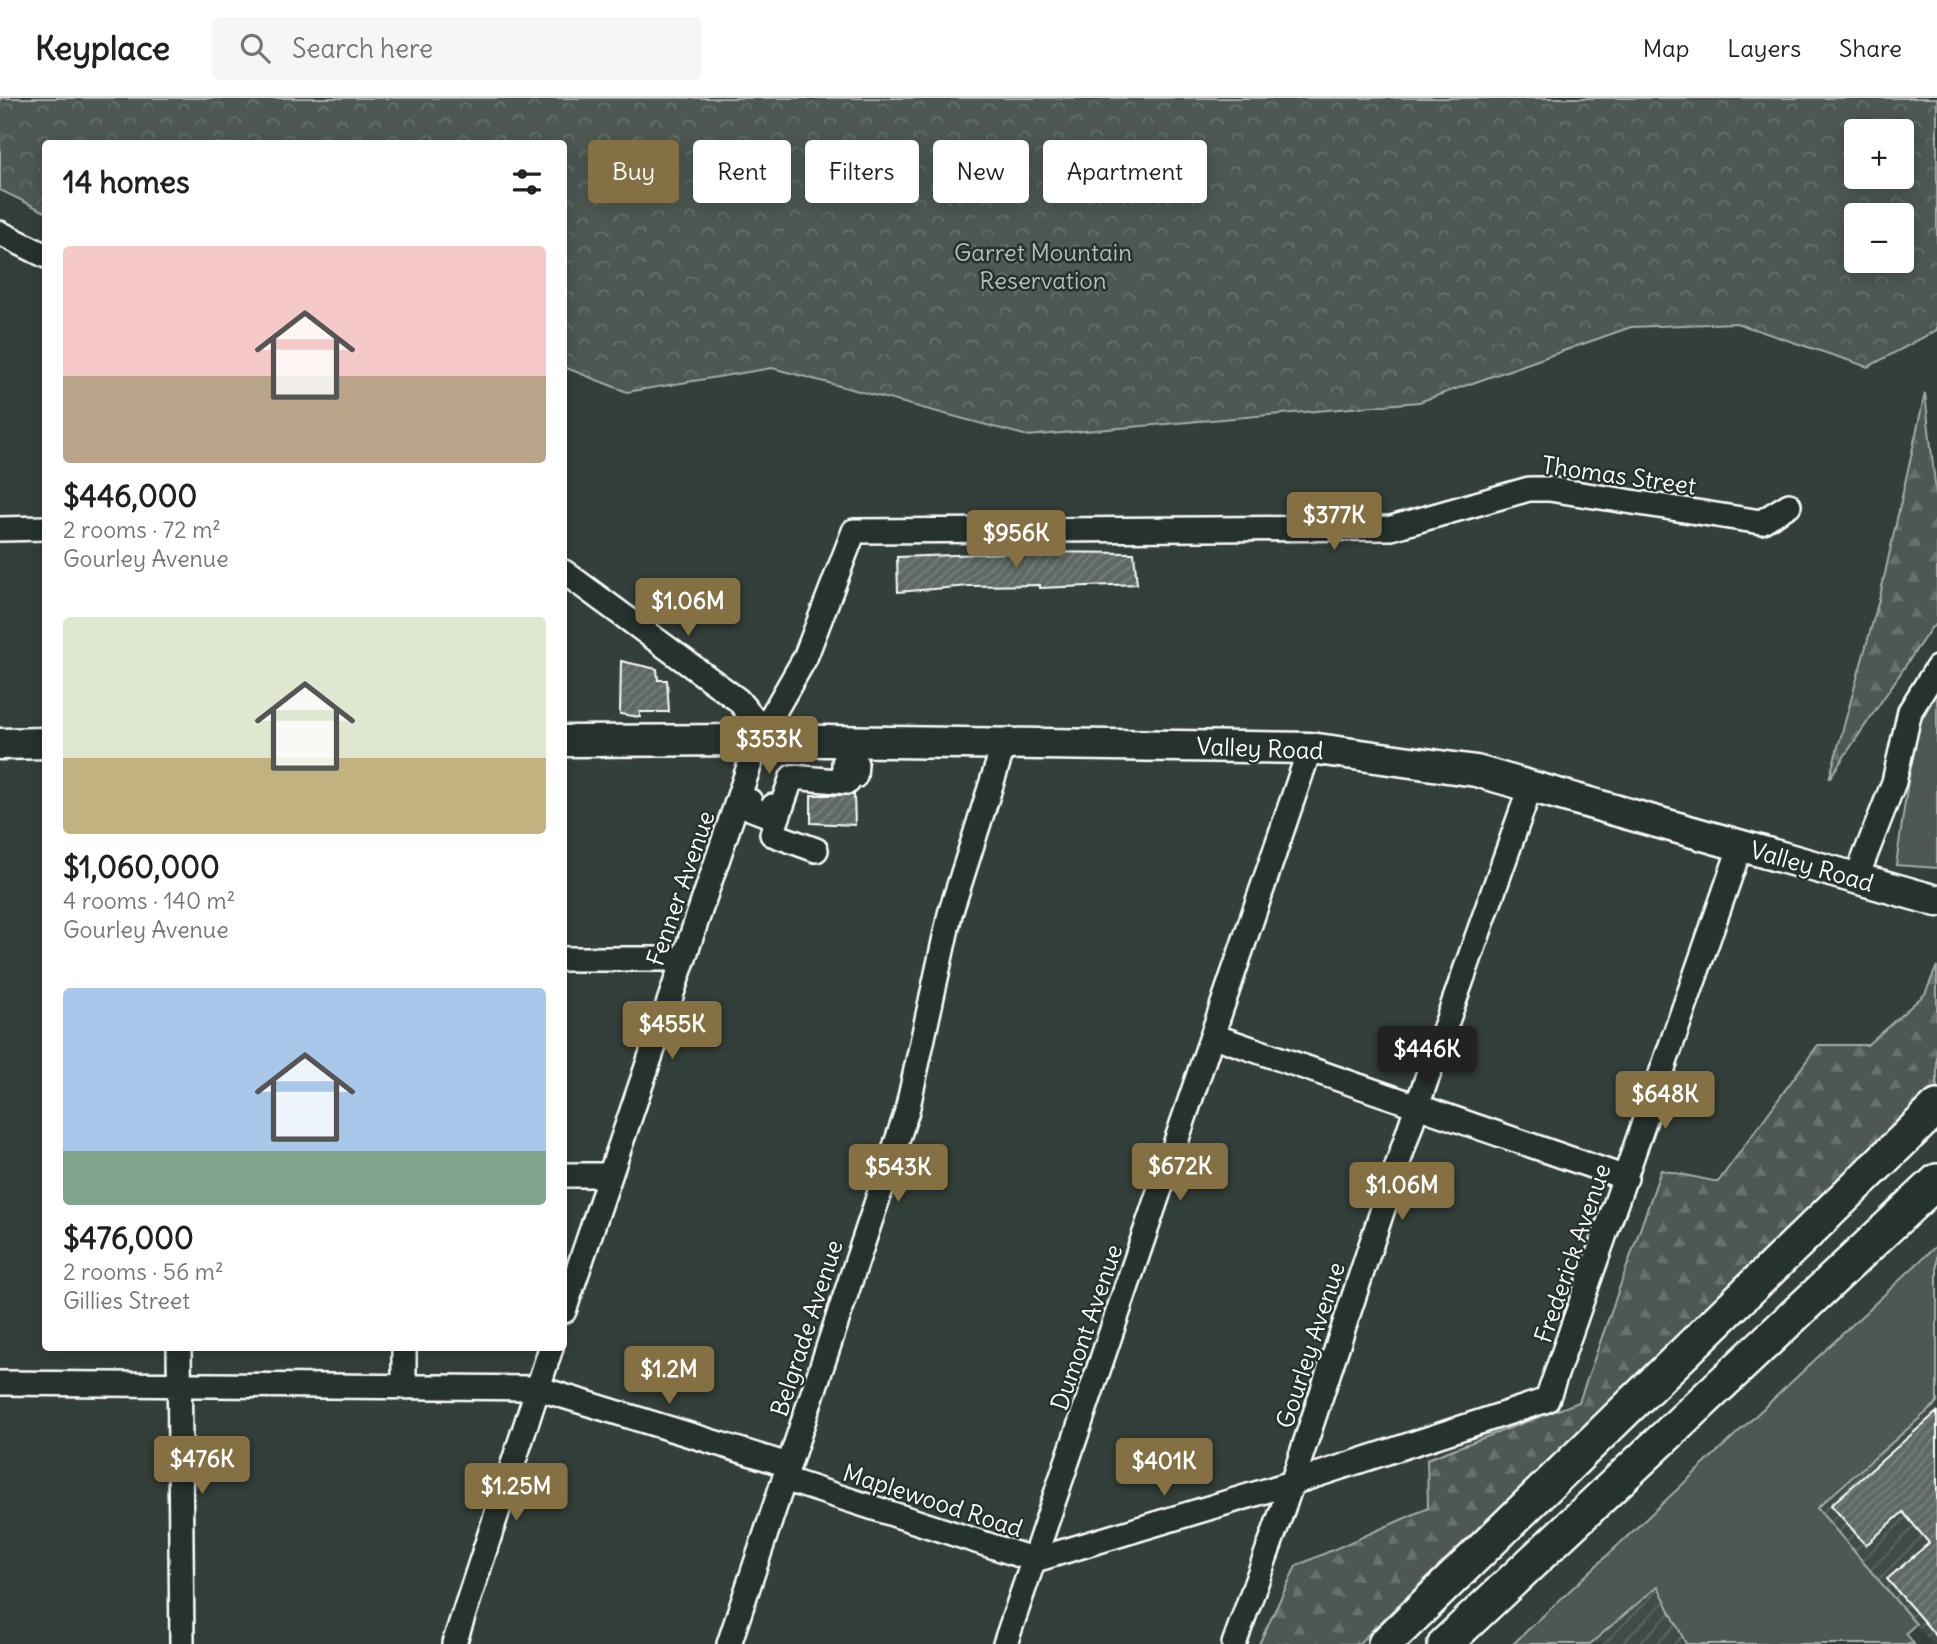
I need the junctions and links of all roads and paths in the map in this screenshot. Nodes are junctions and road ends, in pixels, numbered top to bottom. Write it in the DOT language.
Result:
graph roads {
  1 [pos="0,233"];
  2 [pos="42,254"];
  3 [pos="1789,505"];
  4 [pos="42,528"];
  5 [pos="0,529"];
  6 [pos="854,531"];
  7 [pos="567,574"];
  8 [pos="1937,668"];
  9 [pos="758,740"];
  10 [pos="567,741"];
  11 [pos="42,743"];
  12 [pos="0,744"];
  13 [pos="1004,744"];
  14 [pos="1310,748"];
  15 [pos="849,759"];
  16 [pos="1531,785"];
  17 [pos="744,799"];
  18 [pos="777,808"];
  19 [pos="1741,845"];
  20 [pos="816,850"];
  21 [pos="1856,880"];
  22 [pos="1937,901"];
  23 [pos="567,959"];
  24 [pos="684,959"];
  25 [pos="1214,1036"];
  26 [pos="1417,1106"];
  27 [pos="1937,1107"];
  28 [pos="567,1175"];
  29 [pos="610,1175"];
  30 [pos="1626,1178"];
  31 [pos="1937,1181"];
  32 [pos="567,1302"];
  33 [pos="179,1351"];
  34 [pos="404,1351"];
  35 [pos="550,1351"];
  36 [pos="0,1383"];
  37 [pos="180,1385"];
  38 [pos="404,1385"];
  39 [pos="537,1388"];
  40 [pos="1547,1400"];
  41 [pos="786,1472"];
  42 [pos="1292,1483"];
  43 [pos="1035,1560"];
  44 [pos="182,1644"];
  45 [pos="454,1644"];
  46 [pos="729,1644"];
  47 [pos="1005,1644"];
  48 [pos="1234,1644"];
  49 [pos="1385,1644"];
  50 [pos="1445,1644"];
  1 -- 2 [label="street"];
  3 -- 6 [label="street, Thomas Street"];
  4 -- 5 [label="street"];
  6 -- 9 [label="street, Fenner Avenue"];
  7 -- 9 [label="street"];
  8 -- 21 [label="street"];
  9 -- 10 [label="main road, Valley Road"];
  9 -- 15 [label="main road, Valley Road"];
  9 -- 17 [label="street, Fenner Avenue"];
  11 -- 12 [label="main road"];
  13 -- 14 [label="main road, Valley Road"];
  13 -- 15 [label="main road, Valley Road"];
  13 -- 41 [label="street, Belgrade Avenue"];
  14 -- 16 [label="main road, Valley Road"];
  14 -- 25 [label="street, Dumont Avenue"];
  15 -- 18 [label="street"];
  16 -- 19 [label="main road, Valley Road"];
  16 -- 26 [label="street, Gourley Avenue"];
  17 -- 18 [label="street"];
  17 -- 24 [label="street, Fenner Avenue"];
  18 -- 20 [label="street"];
  19 -- 21 [label="main road, Valley Road"];
  19 -- 30 [label="street, Frederick Avenue"];
  21 -- 22 [label="main road, Valley Road"];
  23 -- 24 [label="street"];
  24 -- 29 [label="street, Fenner Avenue"];
  25 -- 26 [label="street"];
  25 -- 43 [label="street, Dumont Avenue"];
  26 -- 30 [label="street"];
  26 -- 42 [label="street, Gourley Avenue"];
  27 -- 49 [label="highway"];
  28 -- 29 [label="street"];
  29 -- 32 [label="street, Fenner Avenue"];
  30 -- 40 [label="street, Frederick Avenue"];
  31 -- 50 [label="highway"];
  33 -- 37 [label="street"];
  34 -- 38 [label="street"];
  35 -- 39 [label="street"];
  36 -- 37 [label="street, Maplewood Road"];
  37 -- 38 [label="street, Maplewood Road"];
  37 -- 44 [label="street"];
  38 -- 39 [label="street, Maplewood Road"];
  39 -- 41 [label="street, Maplewood Road"];
  39 -- 45 [label="street"];
  40 -- 42 [label="street, Maplewood Road"];
  41 -- 43 [label="street, Maplewood Road"];
  41 -- 46 [label="street, Belgrade Avenue"];
  42 -- 43 [label="street, Maplewood Road"];
  42 -- 48 [label="street, Gourley Avenue"];
  43 -- 47 [label="street, Dumont Avenue"];
}
